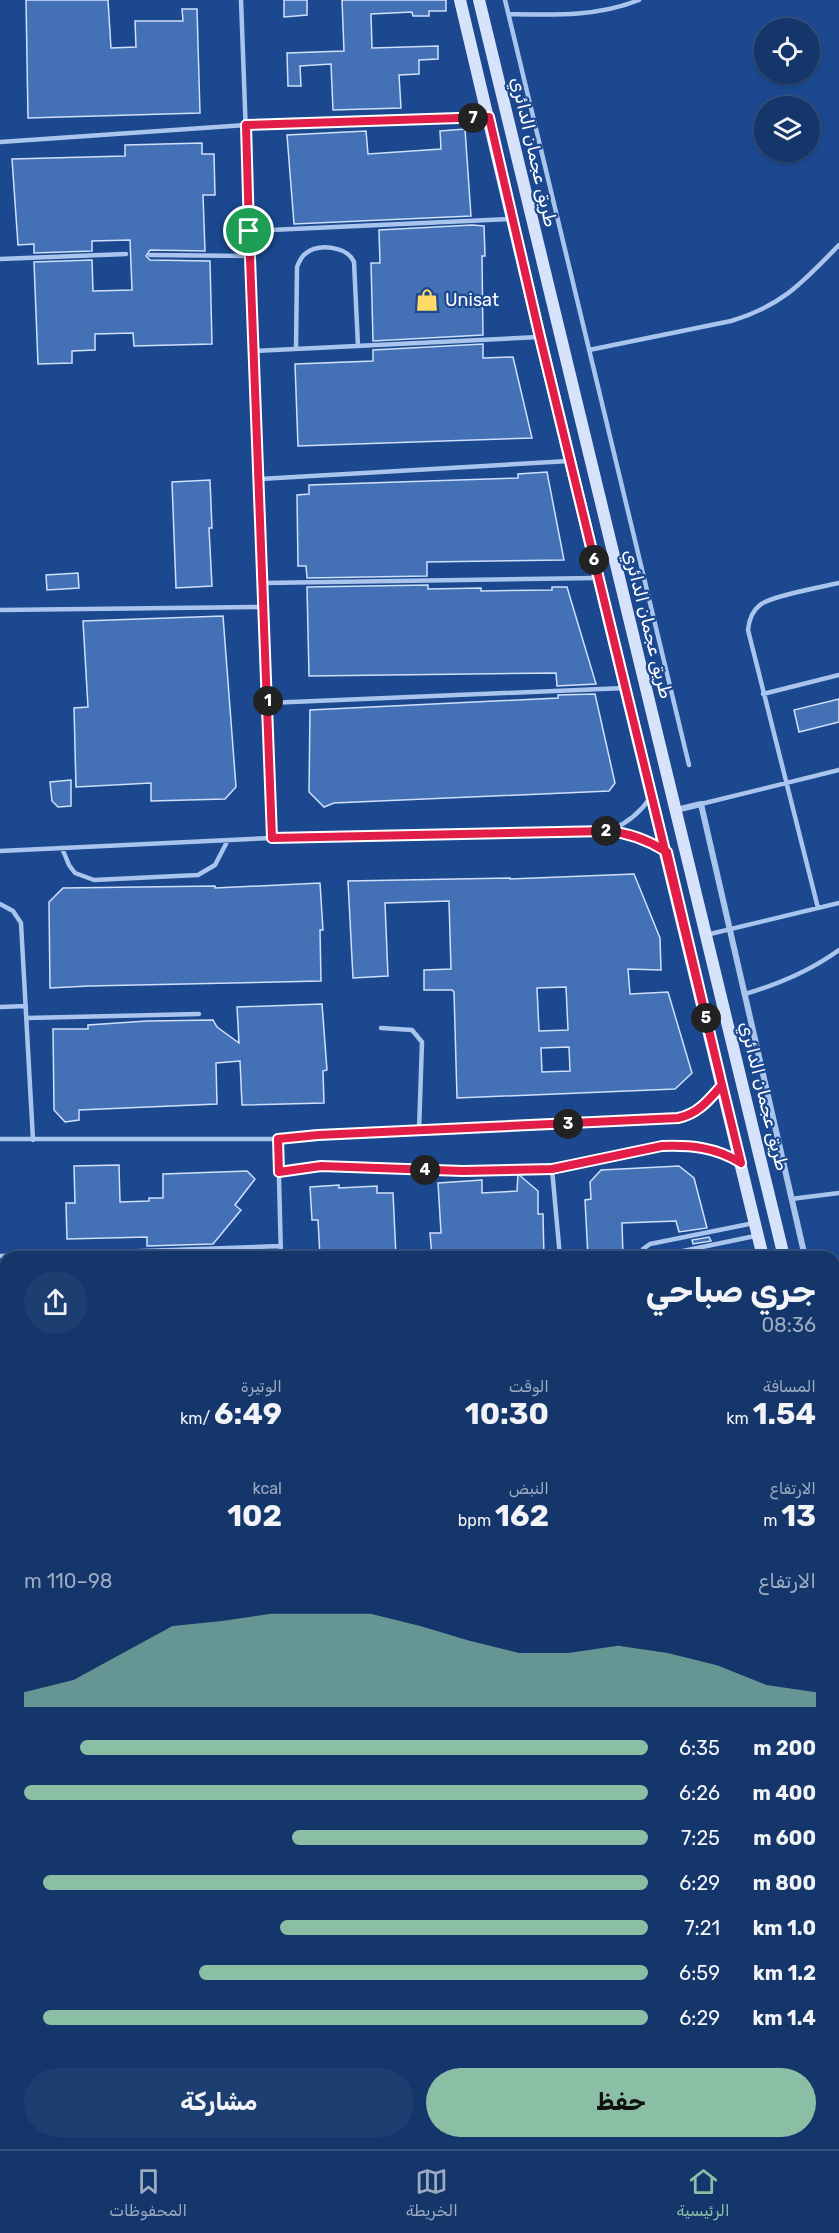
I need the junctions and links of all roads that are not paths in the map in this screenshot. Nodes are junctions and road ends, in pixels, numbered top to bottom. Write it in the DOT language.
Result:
graph roads {
  1 [pos="241,0"];
  2 [pos="460,0"];
  3 [pos="479,0"];
  4 [pos="505,0"];
  5 [pos="639,0"];
  6 [pos="508,14"];
  7 [pos="489,117"];
  8 [pos="246,125"];
  9 [pos="0,142"];
  10 [pos="512,219"];
  11 [pos="249,231"];
  12 [pos="839,245"];
  13 [pos="126,254"];
  14 [pos="150,255"];
  15 [pos="250,256"];
  16 [pos="0,259"];
  17 [pos="540,337"];
  18 [pos="358,346"];
  19 [pos="296,349"];
  20 [pos="589,350"];
  21 [pos="254,351"];
  22 [pos="570,461"];
  23 [pos="260,479"];
  24 [pos="598,578"];
  25 [pos="263,583"];
  26 [pos="839,583"];
  27 [pos="264,607"];
  28 [pos="0,610"];
  29 [pos="839,675"];
  30 [pos="625,688"];
  31 [pos="763,694"];
  32 [pos="268,703"];
  33 [pos="689,765"];
  34 [pos="839,770"];
  35 [pos="785,782"];
  36 [pos="652,795"];
  37 [pos="701,804"];
  38 [pos="675,811"];
  39 [pos="608,831"];
  40 [pos="272,838"];
  41 [pos="228,840"];
  42 [pos="63,848"];
  43 [pos="0,851"];
  44 [pos="667,852"];
  45 [pos="839,903"];
  46 [pos="0,904"];
  47 [pos="818,908"];
  48 [pos="730,929"];
  49 [pos="706,935"];
  50 [pos="839,950"];
  51 [pos="745,994"];
  52 [pos="26,1006"];
  53 [pos="0,1007"];
  54 [pos="199,1014"];
  55 [pos="27,1018"];
  56 [pos="381,1028"];
  57 [pos="722,1085"];
  58 [pos="419,1131"];
  59 [pos="0,1139"];
  60 [pos="278,1139"];
  61 [pos="33,1140"];
  62 [pos="741,1163"];
  63 [pos="552,1169"];
  64 [pos="279,1172"];
  65 [pos="839,1193"];
  66 [pos="791,1199"];
  67 [pos="756,1229"];
  68 [pos="281,1246"];
  69 [pos="140,1251"];
  70 [pos="281,1251"];
  71 [pos="559,1251"];
  72 [pos="642,1251"];
  73 [pos="676,1251"];
  74 [pos="762,1251"];
  75 [pos="783,1251"];
  76 [pos="804,1251"];
  1 -- 8 [label="lane"];
  2 -- 7 [label="main road, طريق عجمان الدائري"];
  3 -- 38 [label="main road, طريق عجمان الدائري"];
  4 -- 6 [label="lane"];
  5 -- 6 [label="lane"];
  6 -- 20 [label="lane"];
  7 -- 8 [label="lane"];
  7 -- 10 [label="main road, طريق عجمان الدائري"];
  8 -- 9 [label="lane"];
  8 -- 11 [label="lane"];
  10 -- 11 [label="lane"];
  10 -- 17 [label="main road, طريق عجمان الدائري"];
  11 -- 15 [label="lane"];
  12 -- 20 [label="lane"];
  13 -- 16 [label="lane"];
  14 -- 15 [label="lane"];
  15 -- 21 [label="lane"];
  17 -- 18 [label="lane"];
  17 -- 22 [label="main road, طريق عجمان الدائري"];
  18 -- 19 [label="lane"];
  18 -- 19 [label="lane"];
  19 -- 21 [label="lane"];
  20 -- 33 [label="lane"];
  21 -- 23 [label="lane"];
  22 -- 23 [label="lane"];
  22 -- 24 [label="main road, طريق عجمان الدائري"];
  23 -- 25 [label="lane"];
  24 -- 25 [label="lane"];
  24 -- 30 [label="main road, طريق عجمان الدائري"];
  25 -- 27 [label="lane"];
  26 -- 31 [label="lane"];
  27 -- 28 [label="lane"];
  27 -- 32 [label="lane"];
  29 -- 31 [label="lane"];
  30 -- 32 [label="lane"];
  30 -- 36 [label="main road, طريق عجمان الدائري"];
  31 -- 35 [label="lane"];
  32 -- 40 [label="lane"];
  34 -- 35 [label="lane"];
  35 -- 37 [label="lane"];
  35 -- 47 [label="lane"];
  36 -- 39 [label="lane"];
  36 -- 44 [label="main road, طريق عجمان الدائري"];
  37 -- 38 [label="street"];
  37 -- 48 [label="street"];
  38 -- 49 [label="main road, طريق عجمان الدائري"];
  39 -- 40 [label="lane"];
  39 -- 44 [label="lane"];
  40 -- 41 [label="lane"];
  41 -- 42 [label="lane"];
  41 -- 42 [label="lane"];
  42 -- 43 [label="lane"];
  44 -- 57 [label="main road, طريق عجمان الدائري"];
  45 -- 47 [label="lane"];
  46 -- 52 [label="lane"];
  47 -- 48 [label="lane"];
  48 -- 49 [label="lane"];
  48 -- 51 [label="street"];
  49 -- 75 [label="main road, طريق عجمان الدائري"];
  50 -- 51 [label="lane"];
  51 -- 66 [label="street"];
  52 -- 53 [label="lane"];
  52 -- 55 [label="lane"];
  54 -- 55 [label="lane"];
  55 -- 61 [label="lane"];
  56 -- 58 [label="lane"];
  57 -- 58 [label="lane"];
  57 -- 62 [label="main road, طريق عجمان الدائري"];
  58 -- 60 [label="lane"];
  59 -- 61 [label="lane"];
  60 -- 61 [label="lane"];
  60 -- 64 [label="lane"];
  62 -- 63 [label="lane"];
  62 -- 67 [label="main road, طريق عجمان الدائري"];
  63 -- 64 [label="lane"];
  63 -- 71 [label="lane"];
  64 -- 68 [label="lane"];
  65 -- 66 [label="lane"];
  66 -- 76 [label="street"];
  67 -- 72 [label="lane"];
  67 -- 73 [label="lane"];
  67 -- 74 [label="main road, طريق عجمان الدائري"];
  68 -- 69 [label="lane"];
  68 -- 70 [label="lane"];
}
